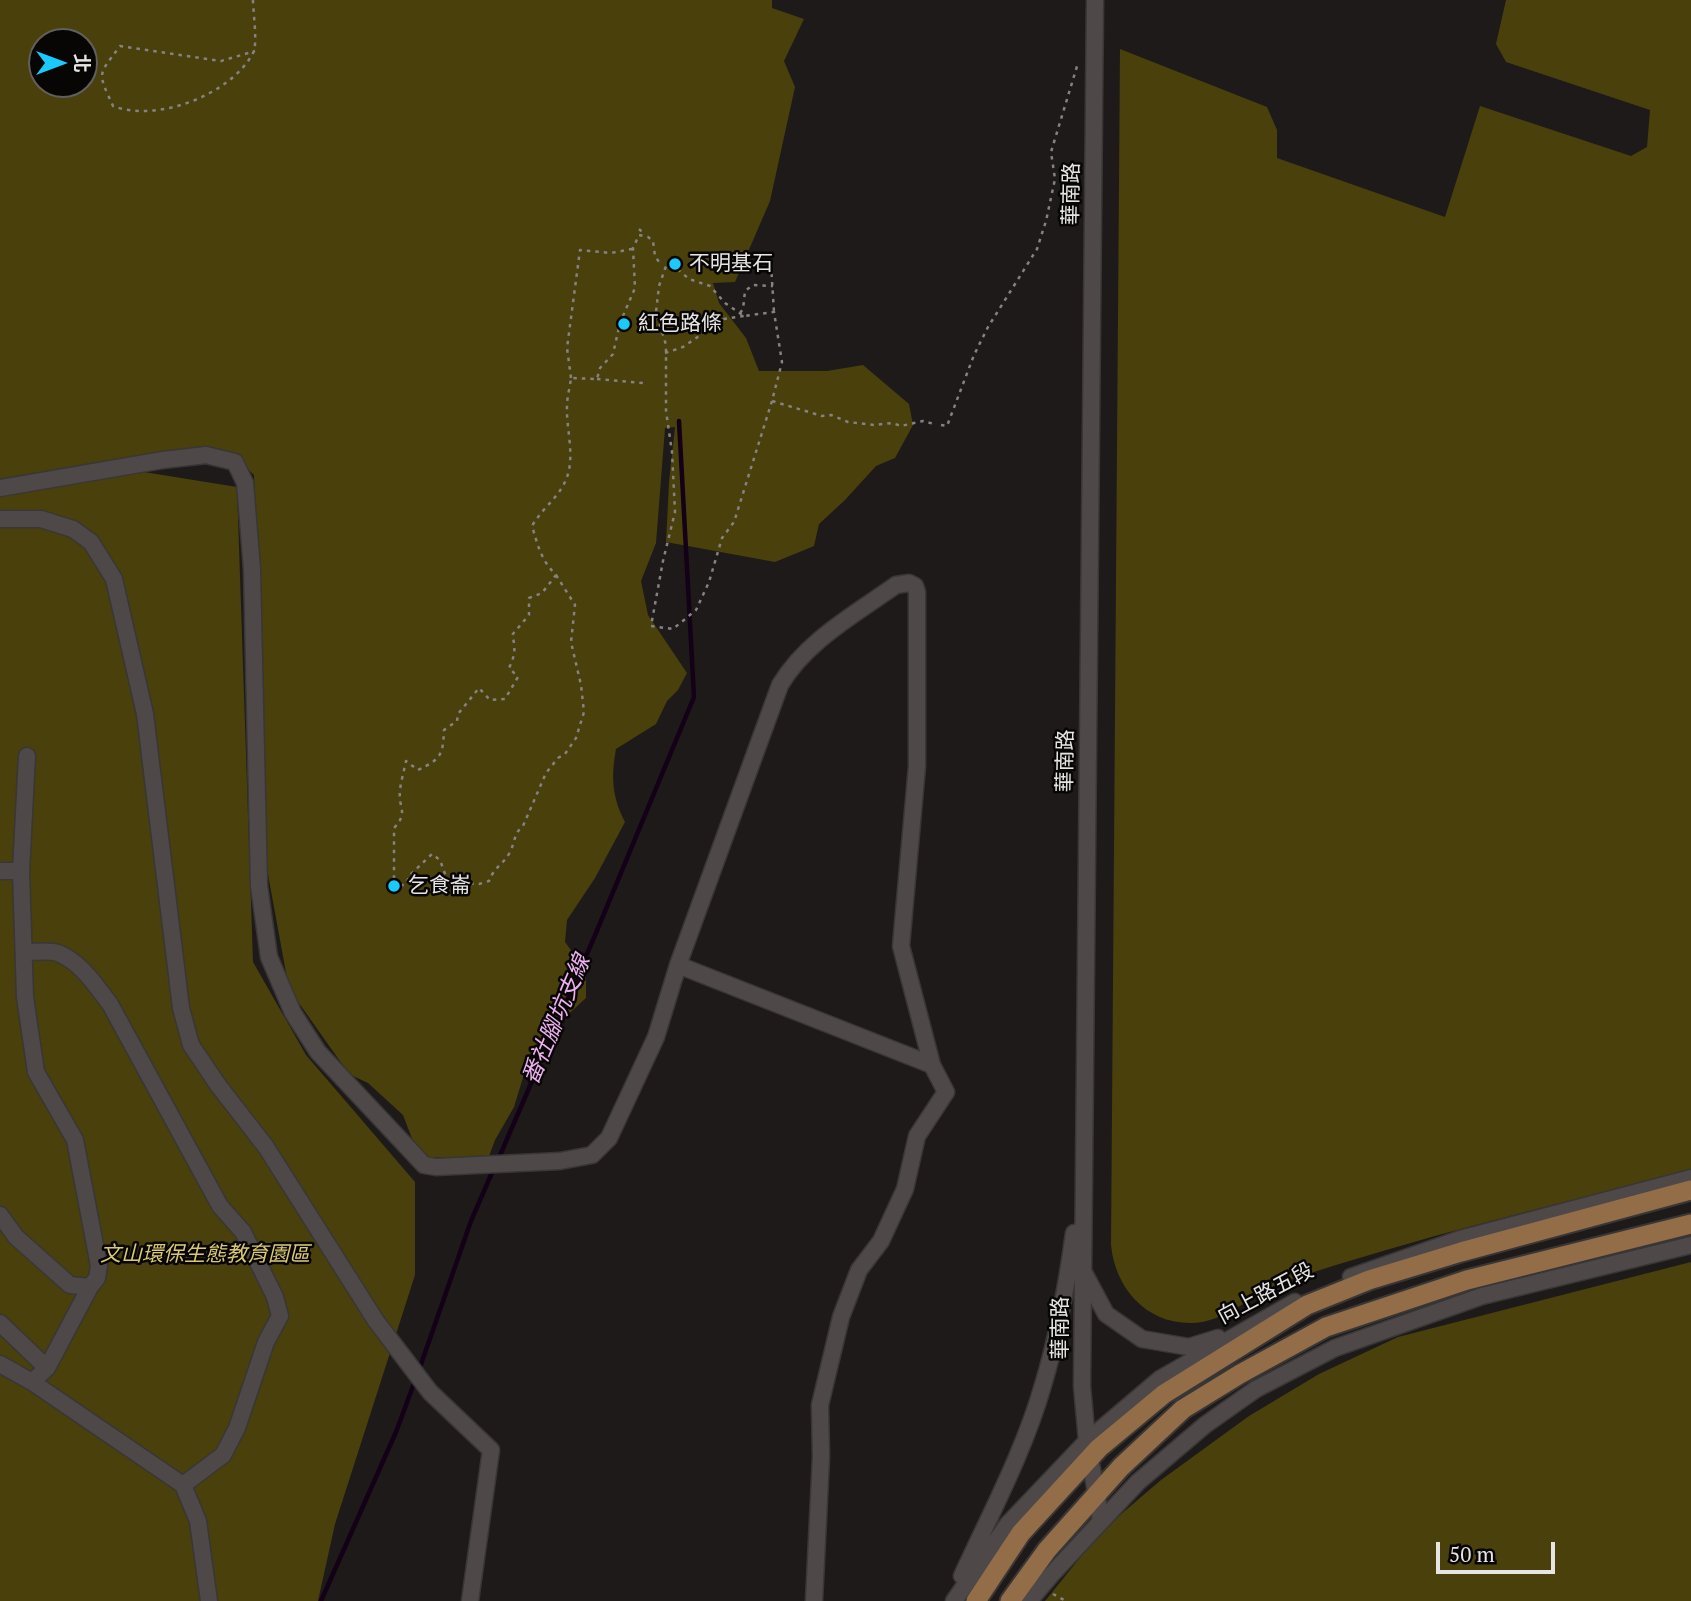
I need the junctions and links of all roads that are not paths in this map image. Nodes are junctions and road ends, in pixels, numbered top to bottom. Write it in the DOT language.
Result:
graph roads {
  1 [pos="1095,0"];
  2 [pos="0,488"];
  3 [pos="0,519"];
  4 [pos="27,756"];
  5 [pos="0,871"];
  6 [pos="21,872"];
  7 [pos="25,952"];
  8 [pos="678,965"];
  9 [pos="932,1065"];
  10 [pos="1083,1176"];
  11 [pos="1691,1178"];
  12 [pos="1691,1190"];
  13 [pos="0,1215"];
  14 [pos="1691,1224"];
  15 [pos="1691,1245"];
  16 [pos="1082,1270"];
  17 [pos="90,1287"];
  18 [pos="0,1323"];
  19 [pos="1243,1331"];
  20 [pos="0,1364"];
  21 [pos="47,1368"];
  22 [pos="32,1382"];
  23 [pos="1088,1450"];
  24 [pos="183,1485"];
  25 [pos="1096,1495"];
  26 [pos="1101,1521"];
  27 [pos="209,1601"];
  28 [pos="470,1601"];
  29 [pos="814,1601"];
  30 [pos="952,1601"];
  31 [pos="976,1601"];
  32 [pos="1010,1601"];
  33 [pos="1029,1601"];
  1 -- 10 [label="street, 華南路"];
  2 -- 8 [label="street"];
  3 -- 28 [label="street"];
  4 -- 6 [label="street"];
  5 -- 6 [label="street"];
  6 -- 7 [label="street"];
  7 -- 17 [label="street"];
  7 -- 24 [label="street"];
  8 -- 9 [label="street"];
  8 -- 9 [label="street"];
  9 -- 29 [label="street"];
  10 -- 16 [label="street, 華南路"];
  10 -- 30 [label="street"];
  11 -- 19 [label="street, 向上路五段"];
  12 -- 23 [label="main road, 向上路五段"];
  13 -- 17 [label="street"];
  14 -- 25 [label="main road"];
  15 -- 26 [label="street"];
  16 -- 19 [label="street"];
  16 -- 23 [label="street, 華南路"];
  17 -- 21 [label="street"];
  18 -- 21 [label="street"];
  19 -- 23 [label="street, 向上路五段"];
  20 -- 22 [label="street"];
  21 -- 22 [label="street"];
  22 -- 24 [label="street"];
  23 -- 25 [label="street, 華南路"];
  23 -- 30 [label="street, 向上路五段"];
  23 -- 31 [label="main road, 向上路五段"];
  24 -- 27 [label="street"];
  25 -- 26 [label="street, 華南路"];
  25 -- 32 [label="main road"];
  26 -- 33 [label="street"];
}
